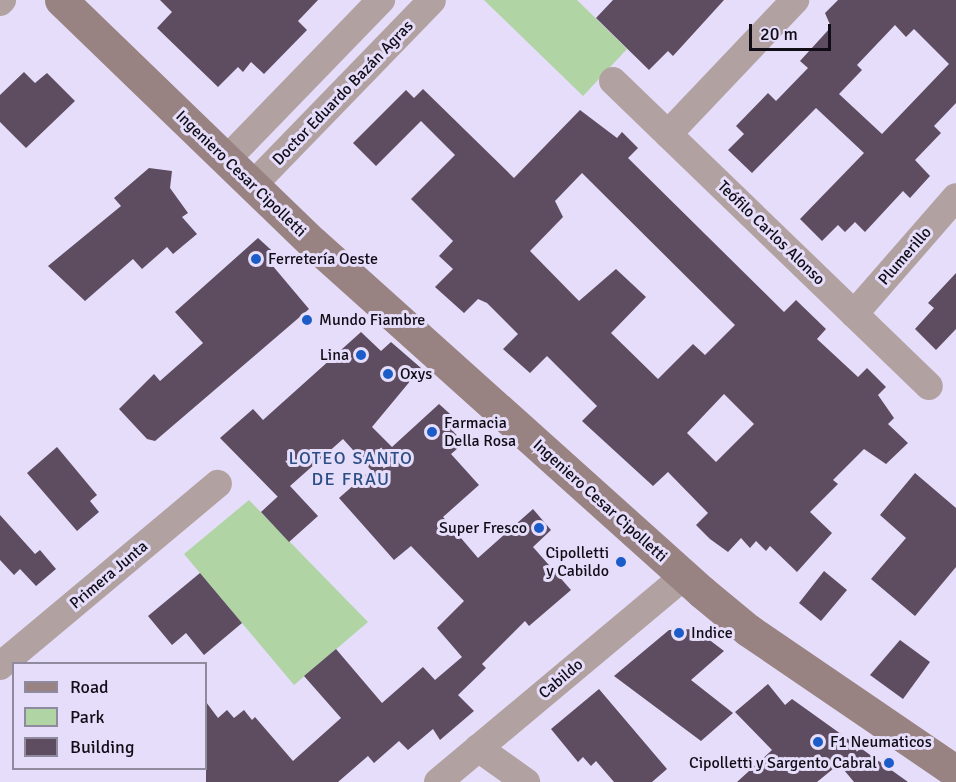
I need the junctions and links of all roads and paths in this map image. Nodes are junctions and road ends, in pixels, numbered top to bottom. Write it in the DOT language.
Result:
graph roads {
  1 [pos="61,0"];
  2 [pos="381,0"];
  3 [pos="432,0"];
  4 [pos="795,0"];
  5 [pos="613,81"];
  6 [pos="668,134"];
  7 [pos="226,160"];
  8 [pos="253,185"];
  9 [pos="956,197"];
  10 [pos="854,314"];
  11 [pos="928,386"];
  12 [pos="218,484"];
  13 [pos="684,576"];
  14 [pos="0,666"];
  15 [pos="478,748"];
  16 [pos="956,772"];
  17 [pos="438,782"];
  18 [pos="526,782"];
  1 -- 7 [label="main road, Ingeniero Cesar Cipolletti"];
  2 -- 7 [label="street"];
  3 -- 8 [label="street, Doctor Eduardo Bazán Agras"];
  4 -- 6 [label="street"];
  5 -- 6 [label="street, Teófilo Carlos Alonso"];
  6 -- 10 [label="street, Teófilo Carlos Alonso"];
  7 -- 8 [label="main road, Ingeniero Cesar Cipolletti"];
  8 -- 13 [label="main road, Ingeniero Cesar Cipolletti"];
  9 -- 10 [label="street, Plumerillo"];
  10 -- 11 [label="street, Teófilo Carlos Alonso"];
  12 -- 14 [label="street, Primera Junta"];
  13 -- 15 [label="street, Cabildo"];
  13 -- 16 [label="main road, Ingeniero Cesar Cipolletti"];
  15 -- 17 [label="street, Cabildo"];
  15 -- 18 [label="street"];
}
